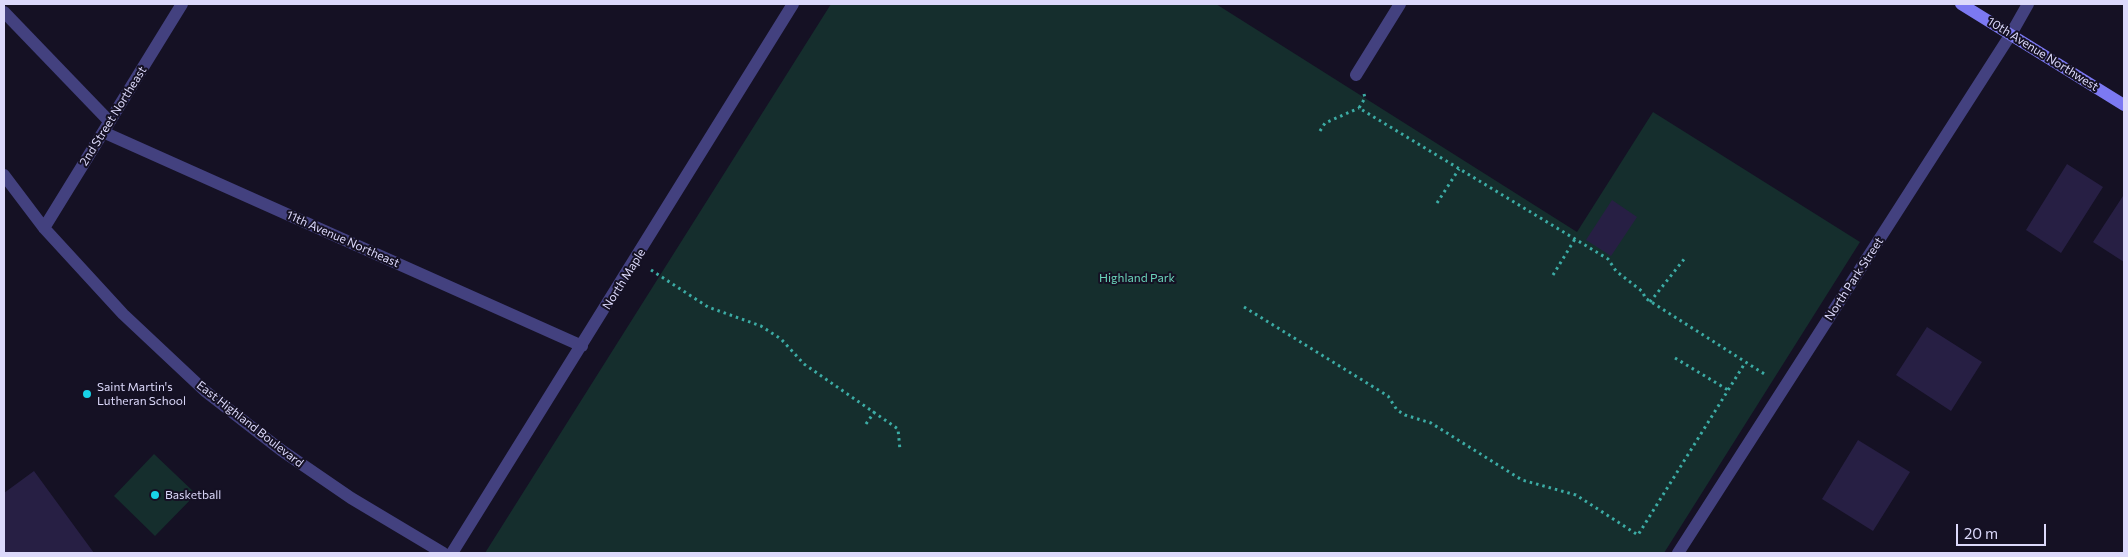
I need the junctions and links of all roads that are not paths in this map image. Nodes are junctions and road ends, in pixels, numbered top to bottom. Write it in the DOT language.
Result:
graph roads {
  1 [pos="182,4"];
  2 [pos="793,4"];
  3 [pos="1400,4"];
  4 [pos="1961,4"];
  5 [pos="2028,4"];
  6 [pos="4,12"];
  7 [pos="2011,34"];
  8 [pos="1356,75"];
  9 [pos="2124,105"];
  10 [pos="106,127"];
  11 [pos="4,175"];
  12 [pos="44,228"];
  13 [pos="582,346"];
  14 [pos="443,553"];
  15 [pos="452,553"];
  16 [pos="1678,553"];
  1 -- 10 [label="street, 2nd Street Northeast"];
  2 -- 13 [label="street, North Maple"];
  3 -- 8 [label="street"];
  4 -- 7 [label="street, 10th Avenue Northwest"];
  5 -- 7 [label="street, North Park Street"];
  6 -- 10 [label="street"];
  7 -- 9 [label="street, 10th Avenue Northwest"];
  7 -- 16 [label="street, North Park Street"];
  10 -- 12 [label="street, 2nd Street Northeast"];
  10 -- 13 [label="street, 11th Avenue Northeast"];
  11 -- 12 [label="street, East Highland Boulevard"];
  12 -- 14 [label="street, East Highland Boulevard"];
  13 -- 15 [label="street, North Maple"];
}
